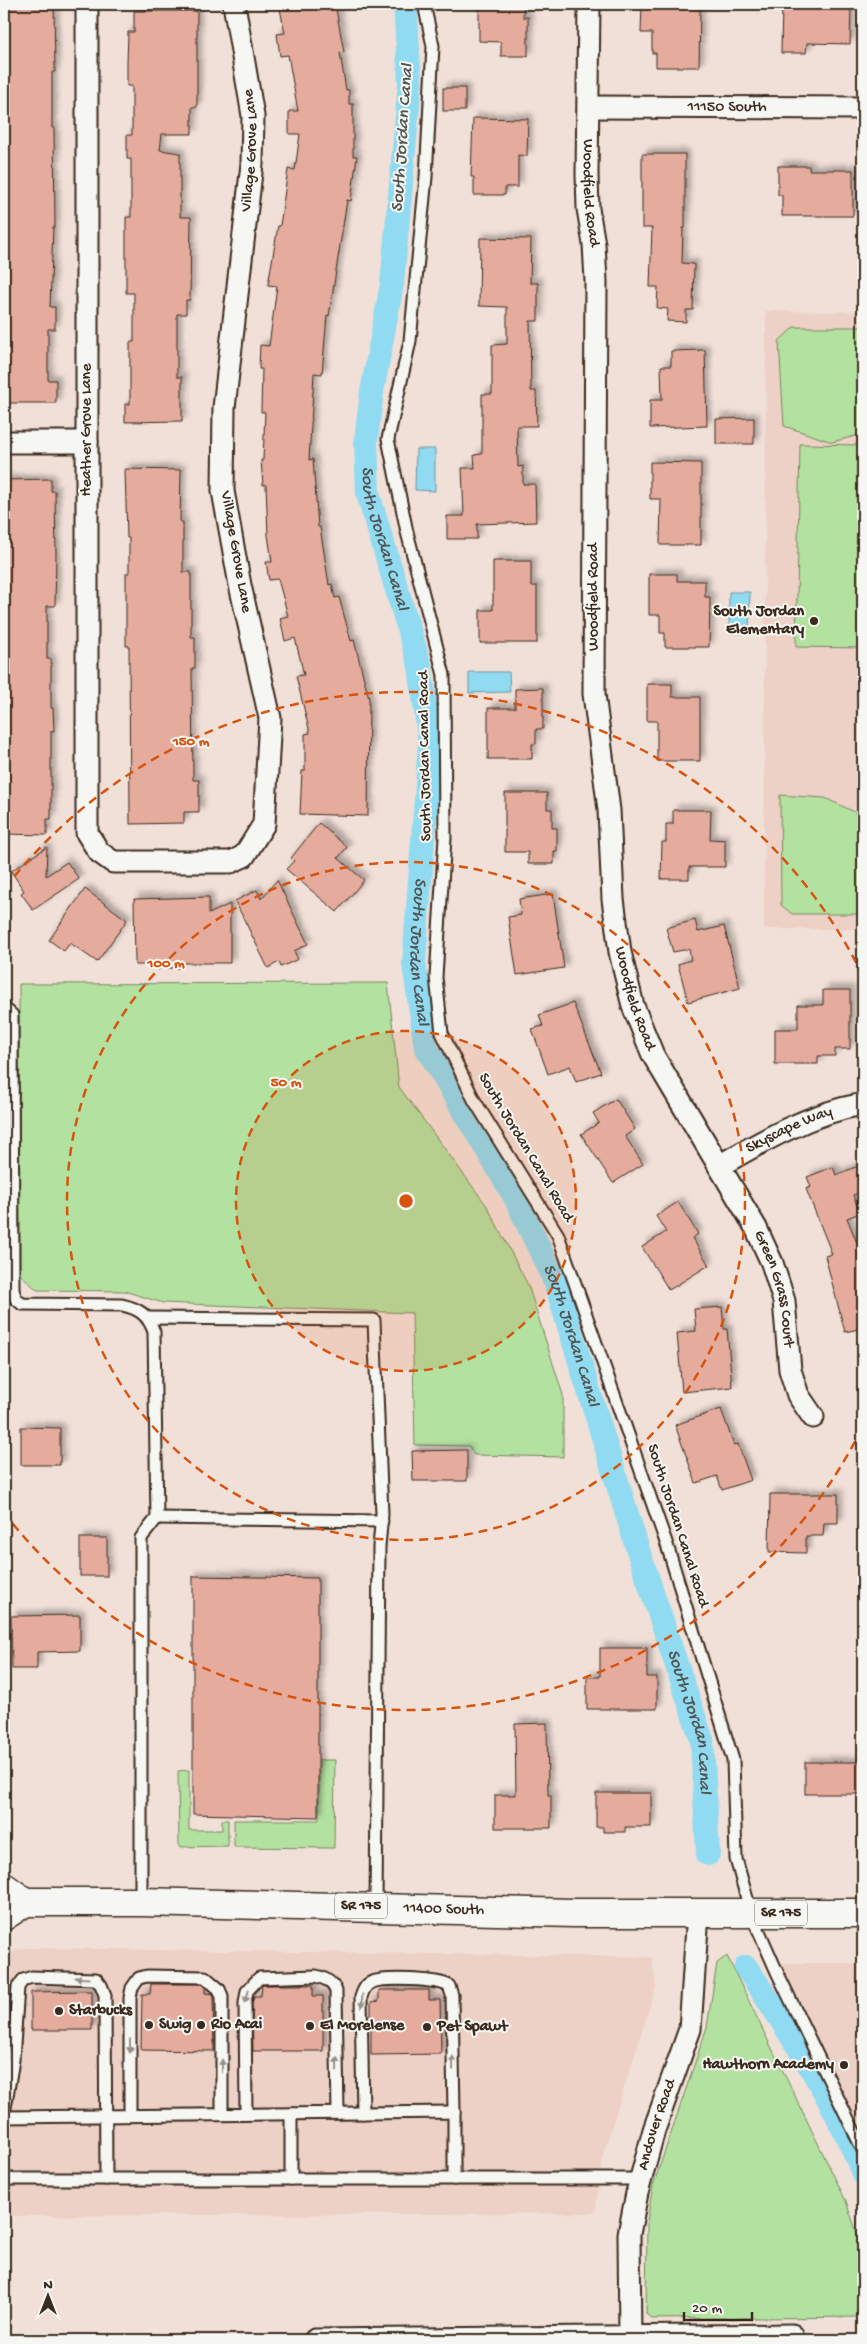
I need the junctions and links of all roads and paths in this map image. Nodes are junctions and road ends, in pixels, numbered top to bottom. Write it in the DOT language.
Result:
graph roads {
  1 [pos="87,4"];
  2 [pos="234,4"];
  3 [pos="424,4"];
  4 [pos="590,4"];
  5 [pos="589,107"];
  6 [pos="863,108"];
  7 [pos="4,442"];
  8 [pos="87,442"];
  9 [pos="100,852"];
  10 [pos="4,1008"];
  11 [pos="863,1104"];
  12 [pos="719,1166"];
  13 [pos="149,1318"];
  14 [pos="813,1417"];
  15 [pos="157,1518"];
  16 [pos="382,1521"];
  17 [pos="11,1902"];
  18 [pos="141,1902"];
  19 [pos="376,1906"];
  20 [pos="698,1913"];
  21 [pos="751,1913"];
  22 [pos="863,1913"];
  23 [pos="454,2112"];
  24 [pos="338,2113"];
  25 [pos="363,2113"];
  26 [pos="222,2114"];
  27 [pos="246,2114"];
  28 [pos="291,2114"];
  29 [pos="4,2115"];
  30 [pos="105,2115"];
  31 [pos="130,2115"];
  32 [pos="863,2150"];
  33 [pos="4,2179"];
  34 [pos="106,2179"];
  35 [pos="291,2179"];
  36 [pos="454,2179"];
  37 [pos="641,2179"];
  38 [pos="792,2335"];
  39 [pos="630,2338"];
  40 [pos="315,2340"];
  41 [pos="486,2340"];
  1 -- 8 [label="street, Heather Grove Lane"];
  2 -- 9 [label="street, Village Grove Lane"];
  3 -- 21 [label="lane, South Jordan Canal Road"];
  4 -- 5 [label="street, Woodfield Road"];
  5 -- 6 [label="street, 11150 South"];
  5 -- 12 [label="street, Woodfield Road"];
  7 -- 8 [label="street"];
  8 -- 9 [label="street, Heather Grove Lane"];
  10 -- 13 [label="lane"];
  11 -- 12 [label="street, Skyscape Way"];
  12 -- 14 [label="street, Green Grass Court"];
  13 -- 15 [label="lane"];
  13 -- 16 [label="lane"];
  15 -- 16 [label="lane"];
  15 -- 18 [label="lane"];
  16 -- 19 [label="lane"];
  17 -- 18 [label="main road, 11400 South / SR 175"];
  18 -- 19 [label="main road, 11400 South / SR 175"];
  19 -- 20 [label="main road, 11400 South / SR 175"];
  20 -- 21 [label="main road, 11400 South / SR 175"];
  20 -- 37 [label="street, Andover Road"];
  21 -- 22 [label="main road, 11400 South / SR 175"];
  21 -- 32 [label="lane, South Jordan Canal Road"];
  23 -- 25 [label="lane"];
  23 -- 25 [label="lane, one-way"];
  23 -- 36 [label="lane"];
  24 -- 25 [label="lane"];
  24 -- 27 [label="lane, one-way"];
  24 -- 28 [label="lane"];
  26 -- 27 [label="lane"];
  26 -- 31 [label="lane"];
  26 -- 31 [label="lane, one-way"];
  27 -- 28 [label="lane"];
  28 -- 35 [label="lane"];
  29 -- 30 [label="lane"];
  30 -- 29 [label="lane, one-way"];
  30 -- 31 [label="lane"];
  30 -- 34 [label="lane"];
  33 -- 34 [label="lane"];
  34 -- 35 [label="lane"];
  35 -- 36 [label="lane"];
  36 -- 37 [label="lane"];
  37 -- 39 [label="street, Andover Road"];
  38 -- 39 [label="street"];
  39 -- 41 [label="street"];
  40 -- 41 [label="street"];
}
